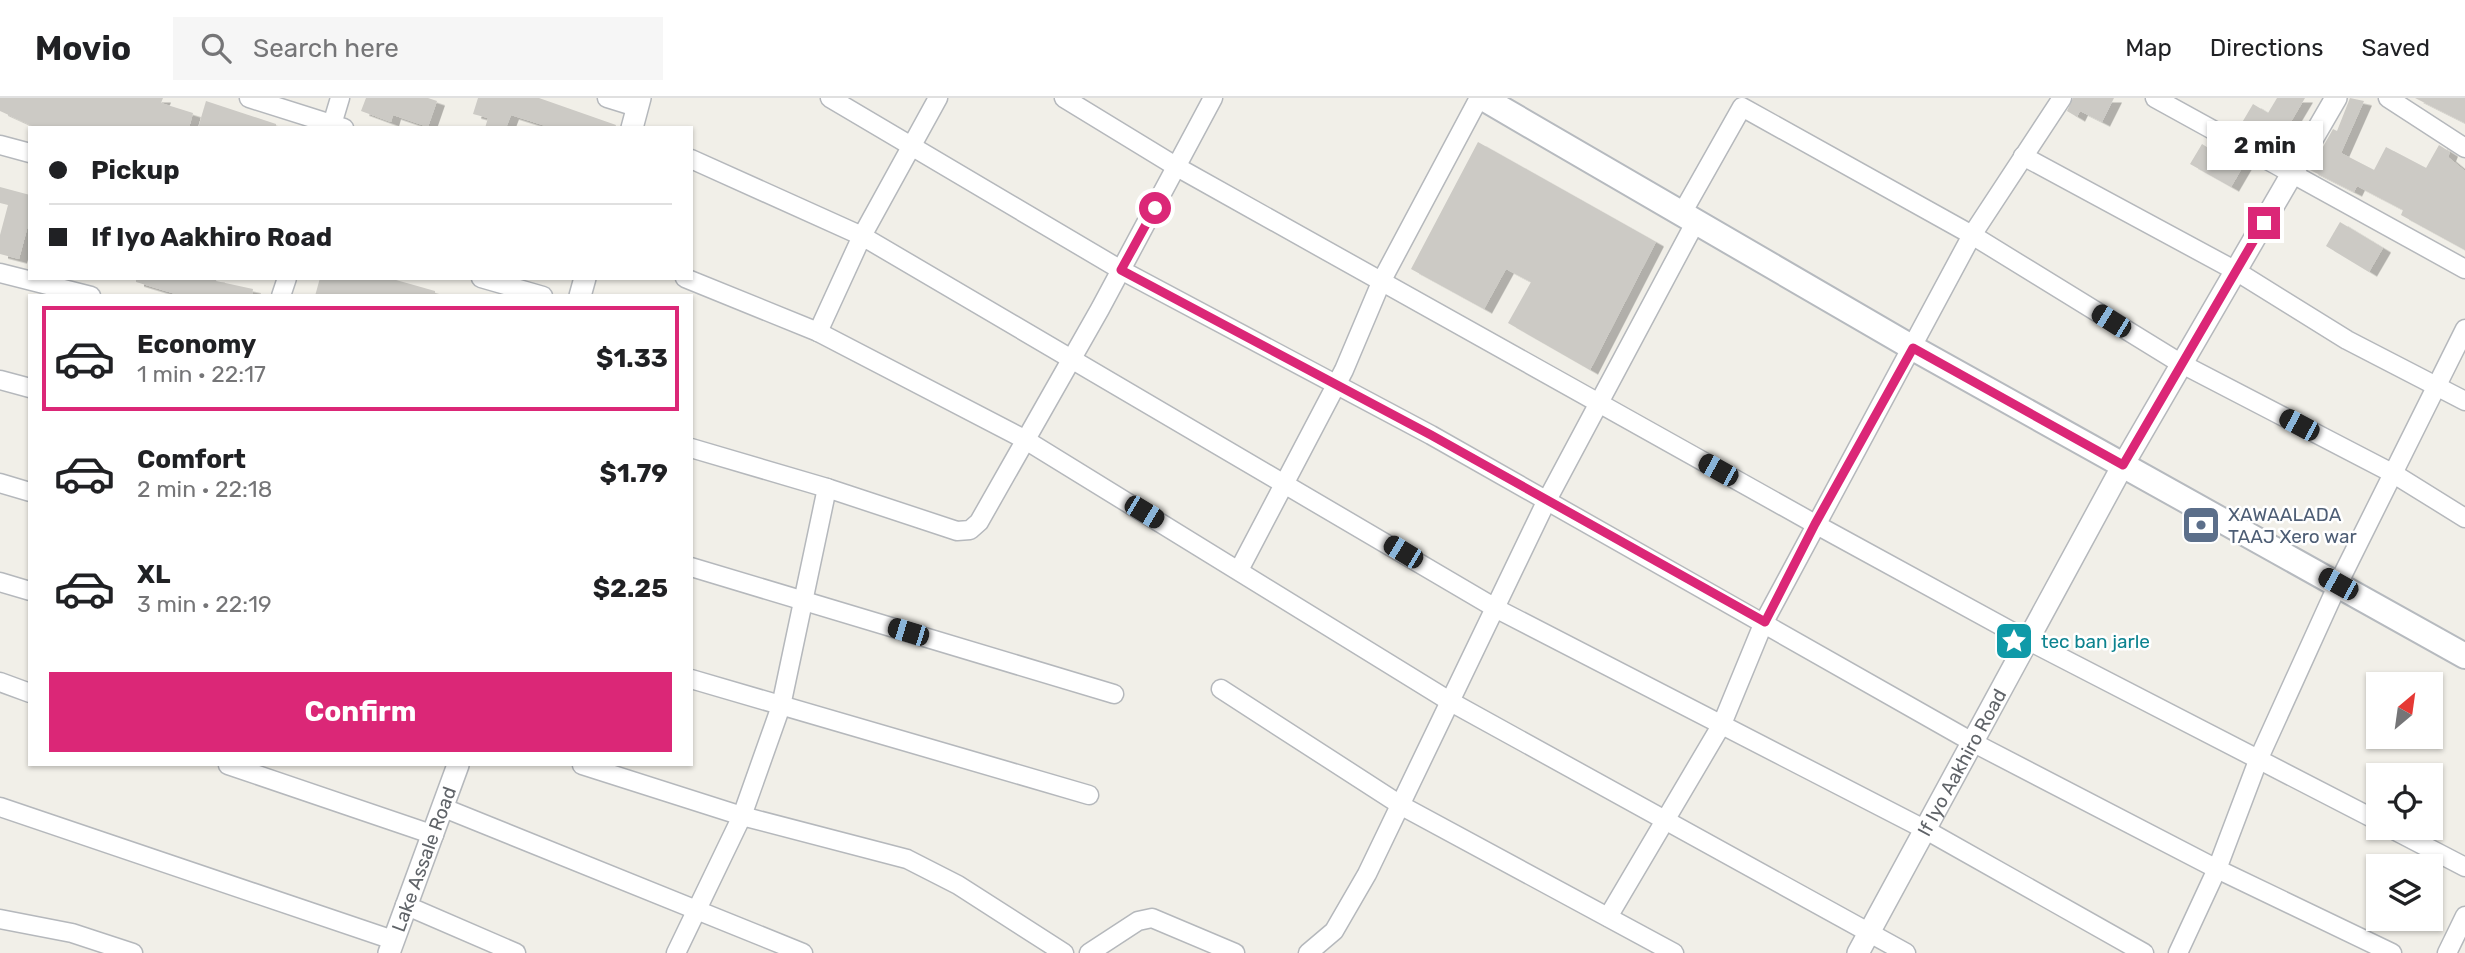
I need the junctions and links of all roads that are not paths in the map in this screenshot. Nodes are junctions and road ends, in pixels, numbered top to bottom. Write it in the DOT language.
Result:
graph roads {
  1 [pos="249,98"];
  2 [pos="340,98"];
  3 [pos="607,98"];
  4 [pos="830,98"];
  5 [pos="939,98"];
  6 [pos="1064,98"];
  7 [pos="1213,98"];
  8 [pos="1481,98"];
  9 [pos="2062,98"];
  10 [pos="2155,98"];
  11 [pos="2336,98"];
  12 [pos="2388,98"];
  13 [pos="636,111"];
  14 [pos="333,126"];
  15 [pos="336,126"];
  16 [pos="0,145"];
  17 [pos="912,145"];
  18 [pos="2465,148"];
  19 [pos="28,152"];
  20 [pos="2023,156"];
  21 [pos="693,160"];
  22 [pos="1177,167"];
  23 [pos="2292,175"];
  24 [pos="1688,219"];
  25 [pos="1972,235"];
  26 [pos="862,236"];
  27 [pos="2465,269"];
  28 [pos="1121,270"];
  29 [pos="2236,271"];
  30 [pos="0,273"];
  31 [pos="488,280"];
  32 [pos="690,280"];
  33 [pos="1382,280"];
  34 [pos="83,294"];
  35 [pos="536,294"];
  36 [pos="2465,329"];
  37 [pos="818,332"];
  38 [pos="1913,348"];
  39 [pos="1072,360"];
  40 [pos="2180,363"];
  41 [pos="0,380"];
  42 [pos="1336,384"];
  43 [pos="2436,385"];
  44 [pos="28,387"];
  45 [pos="2465,401"];
  46 [pos="1598,403"];
  47 [pos="1024,439"];
  48 [pos="693,449"];
  49 [pos="2123,465"];
  50 [pos="2394,474"];
  51 [pos="1285,482"];
  52 [pos="0,483"];
  53 [pos="827,488"];
  54 [pos="28,491"];
  55 [pos="1546,502"];
  56 [pos="2465,518"];
  57 [pos="1815,524"];
  58 [pos="693,568"];
  59 [pos="1239,570"];
  60 [pos="0,582"];
  61 [pos="2338,584"];
  62 [pos="28,591"];
  63 [pos="804,602"];
  64 [pos="1497,609"];
  65 [pos="1765,622"];
  66 [pos="2029,641"];
  67 [pos="2465,656"];
  68 [pos="693,680"];
  69 [pos="0,682"];
  70 [pos="1221,689"];
  71 [pos="28,692"];
  72 [pos="1114,694"];
  73 [pos="1451,702"];
  74 [pos="781,706"];
  75 [pos="1722,724"];
  76 [pos="1974,743"];
  77 [pos="2259,758"];
  78 [pos="231,766"];
  79 [pos="458,766"];
  80 [pos="585,766"];
  81 [pos="1088,795"];
  82 [pos="1402,806"];
  83 [pos="0,807"];
  84 [pos="444,808"];
  85 [pos="2366,815"];
  86 [pos="742,816"];
  87 [pos="1666,820"];
  88 [pos="1926,830"];
  89 [pos="434,835"];
  90 [pos="2413,840"];
  91 [pos="2465,867"];
  92 [pos="2217,869"];
  93 [pos="405,905"];
  94 [pos="695,911"];
  95 [pos="2465,916"];
  96 [pos="1608,917"];
  97 [pos="0,919"];
  98 [pos="1869,934"];
  99 [pos="391,946"];
  100 [pos="133,953"];
  101 [pos="516,953"];
  102 [pos="676,953"];
  103 [pos="803,953"];
  104 [pos="1063,953"];
  105 [pos="1089,953"];
  106 [pos="1235,953"];
  107 [pos="1308,953"];
  108 [pos="1674,953"];
  109 [pos="1858,953"];
  110 [pos="1906,953"];
  111 [pos="2144,953"];
  112 [pos="2178,953"];
  113 [pos="2392,953"];
  114 [pos="2447,953"];
  1 -- 14 [label="street"];
  2 -- 15 [label="street"];
  3 -- 13 [label="street"];
  4 -- 17 [label="street"];
  5 -- 17 [label="street"];
  6 -- 22 [label="street"];
  7 -- 22 [label="street"];
  8 -- 24 [label="main road"];
  8 -- 33 [label="street"];
  9 -- 20 [label="street"];
  10 -- 23 [label="street"];
  11 -- 23 [label="street, If Iyo Aakhiro Road"];
  12 -- 18 [label="street"];
  16 -- 19 [label="street"];
  17 -- 26 [label="street"];
  17 -- 28 [label="street"];
  20 -- 25 [label="street"];
  20 -- 29 [label="street"];
  21 -- 26 [label="street"];
  22 -- 28 [label="street"];
  22 -- 33 [label="street"];
  23 -- 27 [label="street"];
  23 -- 29 [label="street, If Iyo Aakhiro Road"];
  24 -- 25 [label="street"];
  24 -- 38 [label="main road"];
  24 -- 46 [label="street"];
  25 -- 38 [label="street"];
  25 -- 40 [label="street"];
  26 -- 37 [label="street"];
  26 -- 39 [label="street"];
  28 -- 39 [label="street"];
  28 -- 42 [label="street"];
  29 -- 40 [label="street, If Iyo Aakhiro Road"];
  29 -- 43 [label="street"];
  30 -- 34 [label="street"];
  31 -- 35 [label="street"];
  32 -- 37 [label="street"];
  33 -- 42 [label="street"];
  33 -- 46 [label="street"];
  36 -- 43 [label="street"];
  37 -- 47 [label="street"];
  38 -- 49 [label="main road"];
  38 -- 57 [label="street"];
  39 -- 47 [label="street"];
  39 -- 51 [label="street"];
  40 -- 49 [label="street, If Iyo Aakhiro Road"];
  40 -- 50 [label="street"];
  41 -- 44 [label="street"];
  42 -- 51 [label="street"];
  42 -- 55 [label="street"];
  43 -- 45 [label="street"];
  43 -- 50 [label="street"];
  46 -- 55 [label="street"];
  46 -- 57 [label="street"];
  47 -- 53 [label="street"];
  47 -- 59 [label="street"];
  48 -- 53 [label="street"];
  49 -- 61 [label="main road"];
  49 -- 66 [label="street, If Iyo Aakhiro Road"];
  50 -- 56 [label="street"];
  50 -- 61 [label="street"];
  51 -- 59 [label="street"];
  51 -- 64 [label="street"];
  52 -- 54 [label="street"];
  53 -- 63 [label="street"];
  55 -- 64 [label="street"];
  55 -- 65 [label="street"];
  57 -- 65 [label="street"];
  57 -- 66 [label="street"];
  58 -- 63 [label="street"];
  59 -- 73 [label="street"];
  60 -- 62 [label="street"];
  61 -- 67 [label="main road"];
  61 -- 77 [label="street"];
  63 -- 72 [label="street"];
  63 -- 74 [label="street"];
  64 -- 73 [label="street"];
  64 -- 75 [label="street"];
  65 -- 75 [label="street"];
  65 -- 76 [label="street"];
  66 -- 76 [label="street, If Iyo Aakhiro Road"];
  66 -- 77 [label="street"];
  68 -- 74 [label="street"];
  69 -- 71 [label="street"];
  70 -- 82 [label="street"];
  73 -- 82 [label="street"];
  73 -- 87 [label="street"];
  74 -- 81 [label="street"];
  74 -- 86 [label="street"];
  75 -- 87 [label="street"];
  75 -- 88 [label="street"];
  76 -- 88 [label="street, If Iyo Aakhiro Road"];
  76 -- 92 [label="street"];
  77 -- 85 [label="street"];
  77 -- 92 [label="street"];
  78 -- 89 [label="street"];
  79 -- 84 [label="street, Lake Assale Road"];
  80 -- 86 [label="street"];
  82 -- 96 [label="street"];
  82 -- 107 [label="street"];
  83 -- 99 [label="street"];
  84 -- 89 [label="street, Lake Assale Road"];
  84 -- 94 [label="street"];
  86 -- 94 [label="street"];
  86 -- 104 [label="street"];
  87 -- 96 [label="street"];
  87 -- 98 [label="street"];
  88 -- 98 [label="street, If Iyo Aakhiro Road"];
  88 -- 111 [label="street"];
  89 -- 93 [label="street, Lake Assale Road"];
  90 -- 91 [label="street"];
  92 -- 112 [label="street"];
  92 -- 113 [label="street"];
  93 -- 99 [label="street, Lake Assale Road"];
  93 -- 101 [label="street"];
  94 -- 102 [label="street"];
  94 -- 103 [label="street"];
  95 -- 114 [label="street"];
  96 -- 108 [label="street"];
  97 -- 100 [label="street"];
  98 -- 109 [label="street, If Iyo Aakhiro Road"];
  98 -- 110 [label="street"];
  105 -- 106 [label="street"];
}
